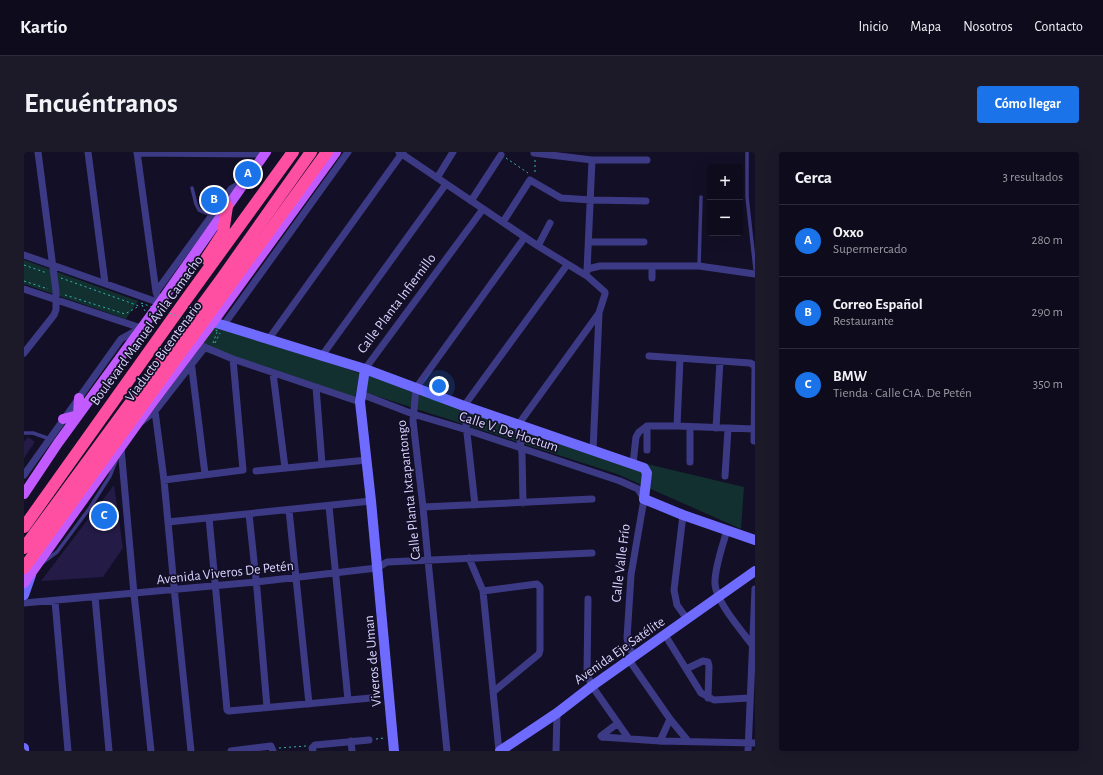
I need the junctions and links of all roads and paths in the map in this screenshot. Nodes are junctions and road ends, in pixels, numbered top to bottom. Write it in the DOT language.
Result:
graph roads {
  1 [pos="38,152"];
  2 [pos="88,152"];
  3 [pos="293,152"];
  4 [pos="311,152"];
  5 [pos="327,152"];
  6 [pos="336,152"];
  7 [pos="348,152"];
  8 [pos="453,152"];
  9 [pos="747,152"];
  10 [pos="137,153"];
  11 [pos="258,153"];
  12 [pos="402,153"];
  13 [pos="534,153"];
  14 [pos="501,155"];
  15 [pos="592,160"];
  16 [pos="647,160"];
  17 [pos="527,172"];
  18 [pos="437,178"];
  19 [pos="532,178"];
  20 [pos="446,184"];
  21 [pos="242,186"];
  22 [pos="192,188"];
  23 [pos="701,197"];
  24 [pos="591,200"];
  25 [pos="471,201"];
  26 [pos="646,201"];
  27 [pos="227,206"];
  28 [pos="483,209"];
  29 [pos="212,216"];
  30 [pos="502,222"];
  31 [pos="550,223"];
  32 [pos="525,237"];
  33 [pos="589,242"];
  34 [pos="644,242"];
  35 [pos="538,246"];
  36 [pos="24,255"];
  37 [pos="24,265"];
  38 [pos="53,265"];
  39 [pos="567,265"];
  40 [pos="652,266"];
  41 [pos="700,266"];
  42 [pos="755,269"];
  43 [pos="587,272"];
  44 [pos="755,274"];
  45 [pos="54,276"];
  46 [pos="222,278"];
  47 [pos="652,278"];
  48 [pos="24,281"];
  49 [pos="105,283"];
  50 [pos="24,289"];
  51 [pos="56,291"];
  52 [pos="156,292"];
  53 [pos="56,300"];
  54 [pos="185,301"];
  55 [pos="141,303"];
  56 [pos="160,303"];
  57 [pos="220,311"];
  58 [pos="599,313"];
  59 [pos="197,323"];
  60 [pos="216,327"];
  61 [pos="141,328"];
  62 [pos="268,340"];
  63 [pos="201,345"];
  64 [pos="24,353"];
  65 [pos="190,353"];
  66 [pos="321,356"];
  67 [pos="649,356"];
  68 [pos="680,358"];
  69 [pos="233,359"];
  70 [pos="720,361"];
  71 [pos="192,365"];
  72 [pos="365,369"];
  73 [pos="755,370"];
  74 [pos="273,373"];
  75 [pos="316,387"];
  76 [pos="416,388"];
  77 [pos="79,398"];
  78 [pos="360,398"];
  79 [pos="464,406"];
  80 [pos="155,411"];
  81 [pos="413,414"];
  82 [pos="78,415"];
  83 [pos="63,419"];
  84 [pos="518,425"];
  85 [pos="647,426"];
  86 [pos="677,426"];
  87 [pos="690,427"];
  88 [pos="716,428"];
  89 [pos="728,429"];
  90 [pos="754,429"];
  91 [pos="132,430"];
  92 [pos="467,430"];
  93 [pos="24,433"];
  94 [pos="54,441"];
  95 [pos="754,441"];
  96 [pos="521,448"];
  97 [pos="120,449"];
  98 [pos="647,450"];
  99 [pos="593,451"];
  100 [pos="366,460"];
  101 [pos="690,462"];
  102 [pos="322,464"];
  103 [pos="633,464"];
  104 [pos="285,468"];
  105 [pos="256,471"];
  106 [pos="205,474"];
  107 [pos="24,475"];
  108 [pos="725,476"];
  109 [pos="164,480"];
  110 [pos="24,494"];
  111 [pos="592,499"];
  112 [pos="644,499"];
  113 [pos="371,501"];
  114 [pos="523,503"];
  115 [pos="475,505"];
  116 [pos="329,506"];
  117 [pos="424,507"];
  118 [pos="289,510"];
  119 [pos="249,514"];
  120 [pos="683,515"];
  121 [pos="209,518"];
  122 [pos="168,522"];
  123 [pos="24,527"];
  124 [pos="727,530"];
  125 [pos="755,540"];
  126 [pos="24,548"];
  127 [pos="592,553"];
  128 [pos="469,558"];
  129 [pos="428,560"];
  130 [pos="377,568"];
  131 [pos="30,570"];
  132 [pos="755,571"];
  133 [pos="335,573"];
  134 [pos="296,578"];
  135 [pos="256,582"];
  136 [pos="24,583"];
  137 [pos="215,585"];
  138 [pos="755,589"];
  139 [pos="174,590"];
  140 [pos="483,591"];
  141 [pos="134,594"];
  142 [pos="24,595"];
  143 [pos="95,597"];
  144 [pos="718,597"];
  145 [pos="588,599"];
  146 [pos="55,601"];
  147 [pos="24,603"];
  148 [pos="686,619"];
  149 [pos="665,635"];
  150 [pos="753,646"];
  151 [pos="632,658"];
  152 [pos="686,669"];
  153 [pos="592,686"];
  154 [pos="493,692"];
  155 [pos="371,698"];
  156 [pos="708,698"];
  157 [pos="750,698"];
  158 [pos="348,700"];
  159 [pos="309,704"];
  160 [pos="267,707"];
  161 [pos="557,713"];
  162 [pos="670,719"];
  163 [pos="618,722"];
  164 [pos="393,738"];
  165 [pos="629,739"];
  166 [pos="368,740"];
  167 [pos="351,741"];
  168 [pos="660,741"];
  169 [pos="688,741"];
  170 [pos="752,743"];
  171 [pos="313,747"];
  172 [pos="24,748"];
  173 [pos="273,749"];
  174 [pos="24,751"];
  175 [pos="68,751"];
  176 [pos="109,751"];
  177 [pos="151,751"];
  178 [pos="191,751"];
  179 [pos="231,751"];
  180 [pos="352,751"];
  181 [pos="394,751"];
  182 [pos="448,751"];
  183 [pos="499,751"];
  184 [pos="556,751"];
  185 [pos="748,751"];
  1 -- 38 [label="street"];
  2 -- 49 [label="street"];
  3 -- 54 [label="highway, Boulevard Manuel Ávila Camacho"];
  4 -- 46 [label="highway"];
  5 -- 131 [label="highway, Viaducto Bicentenario, bridge"];
  6 -- 57 [label="main road"];
  7 -- 60 [label="street"];
  8 -- 18 [label="street"];
  9 -- 42 [label="lane"];
  10 -- 11 [label="street"];
  10 -- 52 [label="street"];
  11 -- 21 [label="main road, Boulevard Manuel Ávila Camacho"];
  12 -- 18 [label="street"];
  12 -- 62 [label="street"];
  13 -- 15 [label="street"];
  13 -- 19 [label="path"];
  14 -- 17 [label="path"];
  14 -- 25 [label="street"];
  15 -- 16 [label="street"];
  15 -- 24 [label="street"];
  18 -- 20 [label="street"];
  19 -- 24 [label="street"];
  19 -- 30 [label="street"];
  20 -- 25 [label="street"];
  20 -- 66 [label="street"];
  21 -- 27 [label="main road, Boulevard Manuel Ávila Camacho"];
  21 -- 29 [label="street"];
  22 -- 29 [label="lane"];
  23 -- 41 [label="lane"];
  24 -- 26 [label="street"];
  24 -- 33 [label="street"];
  25 -- 28 [label="street"];
  27 -- 54 [label="highway"];
  27 -- 56 [label="main road, Boulevard Manuel Ávila Camacho"];
  28 -- 30 [label="street"];
  28 -- 72 [label="street, Calle Planta Infiernillo"];
  29 -- 52 [label="street"];
  30 -- 32 [label="street"];
  31 -- 35 [label="street"];
  32 -- 35 [label="street"];
  32 -- 76 [label="street, Calle Planta Ixtapantongo"];
  33 -- 34 [label="street"];
  33 -- 43 [label="street"];
  35 -- 39 [label="street"];
  36 -- 38 [label="street"];
  37 -- 45 [label="path"];
  38 -- 45 [label="street"];
  38 -- 49 [label="street"];
  39 -- 43 [label="street"];
  39 -- 79 [label="street"];
  40 -- 41 [label="street"];
  40 -- 43 [label="street"];
  40 -- 47 [label="street"];
  41 -- 44 [label="street"];
  43 -- 58 [label="street"];
  45 -- 51 [label="street"];
  45 -- 51 [label="path"];
  46 -- 57 [label="highway"];
  46 -- 126 [label="highway"];
  48 -- 51 [label="path"];
  49 -- 56 [label="street"];
  50 -- 53 [label="street"];
  51 -- 53 [label="street"];
  52 -- 56 [label="street"];
  53 -- 61 [label="street"];
  53 -- 64 [label="street"];
  54 -- 123 [label="highway, Boulevard Manuel Ávila Camacho"];
  55 -- 59 [label="path, bridge"];
  56 -- 61 [label="main road, Boulevard Manuel Ávila Camacho"];
  57 -- 60 [label="main road"];
  58 -- 84 [label="street"];
  58 -- 99 [label="street"];
  60 -- 60 [label="path"];
  60 -- 62 [label="street"];
  60 -- 63 [label="main road"];
  61 -- 77 [label="street"];
  61 -- 82 [label="main road, Boulevard Manuel Ávila Camacho"];
  62 -- 66 [label="street"];
  63 -- 65 [label="main road"];
  63 -- 69 [label="street, Calle V. De Hoctum"];
  63 -- 71 [label="street"];
  65 -- 71 [label="street"];
  65 -- 91 [label="main road"];
  66 -- 72 [label="street"];
  67 -- 68 [label="street"];
  68 -- 70 [label="street"];
  68 -- 86 [label="street"];
  69 -- 74 [label="street, Calle V. De Hoctum"];
  69 -- 106 [label="street"];
  70 -- 73 [label="street"];
  70 -- 88 [label="street"];
  71 -- 80 [label="street"];
  71 -- 106 [label="street"];
  72 -- 76 [label="street"];
  72 -- 78 [label="street, Calle Planta Infiernillo"];
  73 -- 90 [label="street"];
  74 -- 75 [label="street, Calle V. De Hoctum"];
  74 -- 104 [label="street"];
  75 -- 78 [label="street, Calle V. De Hoctum"];
  75 -- 102 [label="street"];
  76 -- 79 [label="street"];
  76 -- 81 [label="street, Calle Planta Ixtapantongo"];
  77 -- 82 [label="main road"];
  77 -- 83 [label="street"];
  78 -- 81 [label="street, Calle V. De Hoctum"];
  78 -- 100 [label="street, Calle Planta Infiernillo"];
  79 -- 84 [label="street"];
  79 -- 92 [label="street"];
  80 -- 91 [label="street"];
  80 -- 109 [label="street"];
  81 -- 92 [label="street, Calle V. De Hoctum"];
  81 -- 117 [label="street, Calle Planta Ixtapantongo"];
  82 -- 83 [label="main road"];
  82 -- 94 [label="main road, Boulevard Manuel Ávila Camacho"];
  83 -- 94 [label="street"];
  84 -- 96 [label="street"];
  84 -- 99 [label="street"];
  85 -- 86 [label="street"];
  85 -- 98 [label="street"];
  85 -- 103 [label="street"];
  86 -- 87 [label="street"];
  87 -- 88 [label="street"];
  87 -- 101 [label="street"];
  88 -- 89 [label="street"];
  89 -- 90 [label="street"];
  89 -- 108 [label="street"];
  90 -- 95 [label="street"];
  91 -- 97 [label="main road"];
  92 -- 96 [label="street, Calle V. De Hoctum"];
  92 -- 115 [label="street"];
  93 -- 94 [label="lane"];
  94 -- 107 [label="street"];
  94 -- 110 [label="main road, Boulevard Manuel Ávila Camacho"];
  96 -- 112 [label="street, Calle V. De Hoctum"];
  96 -- 114 [label="street"];
  97 -- 131 [label="main road"];
  97 -- 141 [label="street"];
  99 -- 103 [label="street"];
  100 -- 102 [label="street"];
  100 -- 113 [label="street, Calle Planta Infiernillo"];
  102 -- 104 [label="street"];
  103 -- 112 [label="street, Calle Valle Frío"];
  104 -- 105 [label="street"];
  106 -- 109 [label="street"];
  109 -- 122 [label="street"];
  111 -- 114 [label="street"];
  112 -- 120 [label="street"];
  112 -- 151 [label="street, Calle Valle Frío"];
  113 -- 116 [label="street"];
  113 -- 130 [label="street, Calle Planta Infiernillo"];
  114 -- 115 [label="street"];
  115 -- 117 [label="street"];
  116 -- 118 [label="street"];
  116 -- 133 [label="street"];
  117 -- 129 [label="street, Calle Planta Ixtapantongo"];
  118 -- 119 [label="street"];
  118 -- 134 [label="street"];
  119 -- 121 [label="street"];
  119 -- 135 [label="street"];
  120 -- 124 [label="street"];
  120 -- 148 [label="street"];
  121 -- 122 [label="street"];
  121 -- 137 [label="street"];
  122 -- 139 [label="street"];
  124 -- 125 [label="street"];
  124 -- 144 [label="street"];
  127 -- 128 [label="street, Avenida Viveros De Petén"];
  128 -- 129 [label="street, Avenida Viveros De Petén"];
  128 -- 140 [label="street"];
  129 -- 130 [label="street, Avenida Viveros De Petén"];
  129 -- 182 [label="street, Calle Planta Ixtapantongo"];
  130 -- 133 [label="street, Avenida Viveros De Petén"];
  130 -- 164 [label="street, Viveros de Uman"];
  131 -- 136 [label="main road"];
  131 -- 142 [label="street"];
  132 -- 144 [label="street, Avenida Eje Satélite"];
  133 -- 134 [label="street, Avenida Viveros De Petén"];
  133 -- 158 [label="street"];
  134 -- 135 [label="street, Avenida Viveros De Petén"];
  134 -- 159 [label="street"];
  135 -- 137 [label="street, Avenida Viveros De Petén"];
  135 -- 160 [label="street"];
  137 -- 139 [label="street, Avenida Viveros De Petén"];
  137 -- 160 [label="street"];
  138 -- 150 [label="street"];
  139 -- 141 [label="street, Avenida Viveros De Petén"];
  139 -- 178 [label="street"];
  140 -- 154 [label="street"];
  140 -- 154 [label="street"];
  141 -- 143 [label="street, Avenida Viveros De Petén"];
  141 -- 177 [label="street"];
  143 -- 146 [label="street, Avenida Viveros De Petén"];
  143 -- 176 [label="street"];
  144 -- 148 [label="street, Avenida Eje Satélite"];
  144 -- 150 [label="street"];
  145 -- 153 [label="street"];
  146 -- 147 [label="street, Avenida Viveros De Petén"];
  146 -- 175 [label="street"];
  148 -- 149 [label="street, Avenida Eje Satélite"];
  149 -- 151 [label="street, Avenida Eje Satélite"];
  149 -- 152 [label="street"];
  150 -- 157 [label="street"];
  151 -- 153 [label="street, Avenida Eje Satélite"];
  151 -- 162 [label="street, Calle Valle Frío"];
  152 -- 156 [label="street"];
  152 -- 156 [label="street"];
  153 -- 161 [label="street, Avenida Eje Satélite"];
  153 -- 163 [label="street"];
  154 -- 183 [label="street"];
  155 -- 158 [label="street"];
  156 -- 157 [label="street"];
  157 -- 170 [label="street"];
  158 -- 159 [label="street"];
  159 -- 160 [label="street"];
  161 -- 183 [label="street, Avenida Eje Satélite"];
  161 -- 184 [label="street"];
  162 -- 168 [label="street"];
  162 -- 169 [label="street, Calle Valle Frío"];
  163 -- 165 [label="street"];
  163 -- 165 [label="street"];
  164 -- 166 [label="path"];
  164 -- 181 [label="street, Viveros de Uman"];
  165 -- 168 [label="street"];
  166 -- 167 [label="street"];
  167 -- 171 [label="street"];
  167 -- 180 [label="street"];
  168 -- 169 [label="street"];
  169 -- 170 [label="street"];
  170 -- 185 [label="street"];
  171 -- 173 [label="path"];
  172 -- 174 [label="street"];
  173 -- 179 [label="street"];
}
